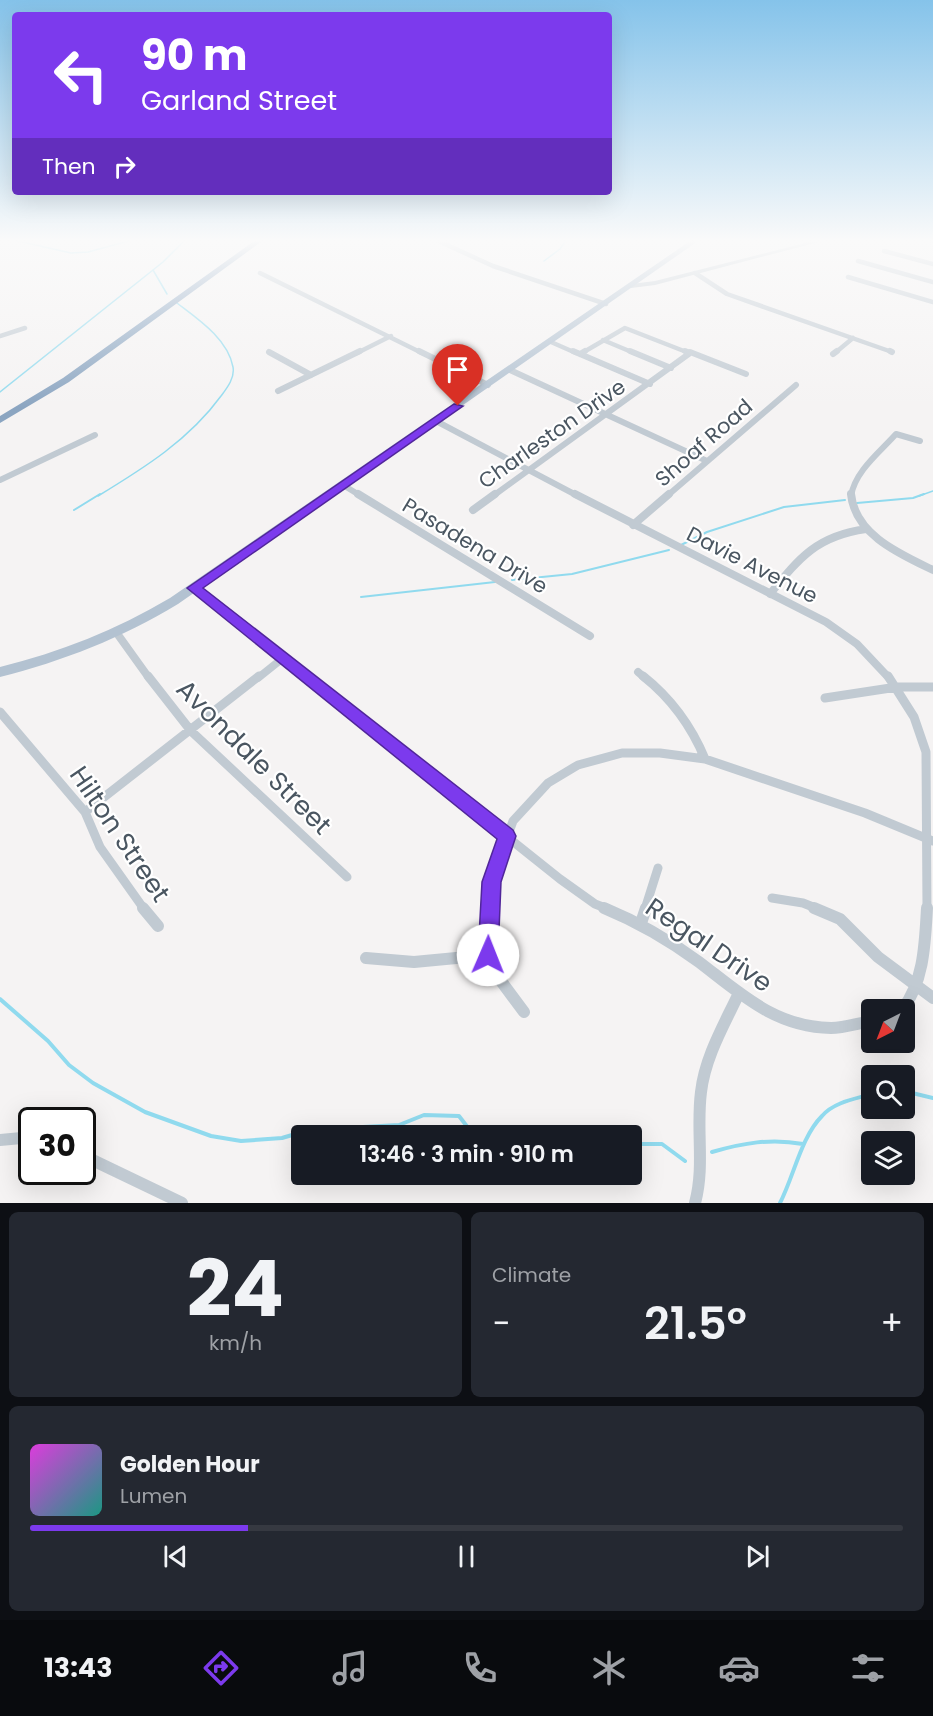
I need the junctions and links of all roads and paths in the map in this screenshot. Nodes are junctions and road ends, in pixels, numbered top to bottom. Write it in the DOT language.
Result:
graph roads {
  1 [pos="171,295"];
  2 [pos="184,295"];
  3 [pos="306,295"];
  4 [pos="582,295"];
  5 [pos="618,295"];
  6 [pos="732,295"];
  7 [pos="910,295"];
  8 [pos="933,302"];
  9 [pos="606,303"];
  10 [pos="25,327"];
  11 [pos="0,336"];
  12 [pos="391,336"];
  13 [pos="853,338"];
  14 [pos="603,340"];
  15 [pos="551,342"];
  16 [pos="269,352"];
  17 [pos="690,352"];
  18 [pos="892,352"];
  19 [pos="580,354"];
  20 [pos="833,354"];
  21 [pos="671,368"];
  22 [pos="510,370"];
  23 [pos="746,374"];
  24 [pos="311,375"];
  25 [pos="650,384"];
  26 [pos="488,385"];
  27 [pos="796,385"];
  28 [pos="278,392"];
  29 [pos="0,411"];
  30 [pos="608,414"];
  31 [pos="0,420"];
  32 [pos="435,421"];
  33 [pos="95,435"];
  34 [pos="920,441"];
  35 [pos="707,460"];
  36 [pos="530,469"];
  37 [pos="0,480"];
  38 [pos="344,485"];
  39 [pos="473,510"];
  40 [pos="633,525"];
  41 [pos="866,529"];
  42 [pos="933,570"];
  43 [pos="194,588"];
  44 [pos="770,594"];
  45 [pos="116,632"];
  46 [pos="590,636"];
  47 [pos="283,658"];
  48 [pos="0,672"];
  49 [pos="638,672"];
  50 [pos="897,687"];
  51 [pos="933,687"];
  52 [pos="825,698"];
  53 [pos="0,712"];
  54 [pos="190,731"];
  55 [pos="705,759"];
  56 [pos="85,812"];
  57 [pos="507,836"];
  58 [pos="930,840"];
  59 [pos="657,868"];
  60 [pos="347,877"];
  61 [pos="772,898"];
  62 [pos="641,923"];
  63 [pos="158,926"];
  64 [pos="488,955"];
  65 [pos="366,958"];
  66 [pos="916,987"];
  67 [pos="739,993"];
  68 [pos="933,998"];
  69 [pos="911,999"];
  70 [pos="524,1012"];
  71 [pos="861,1023"];
  72 [pos="18,1138"];
  73 [pos="0,1140"];
  74 [pos="96,1162"];
  75 [pos="182,1203"];
  76 [pos="695,1203"];
  1 -- 29 [label="highway"];
  2 -- 31 [label="highway"];
  3 -- 12 [label="street"];
  4 -- 9 [label="street"];
  5 -- 9 [label="main road"];
  6 -- 13 [label="street"];
  7 -- 8 [label="street"];
  9 -- 15 [label="main road"];
  10 -- 11 [label="street"];
  12 -- 24 [label="street"];
  12 -- 26 [label="street"];
  13 -- 18 [label="street"];
  13 -- 20 [label="street"];
  14 -- 17 [label="street"];
  14 -- 19 [label="street"];
  14 -- 21 [label="street"];
  15 -- 19 [label="street"];
  15 -- 22 [label="main road"];
  16 -- 24 [label="street"];
  17 -- 21 [label="street, Charleston Drive"];
  17 -- 23 [label="street"];
  19 -- 25 [label="street"];
  21 -- 25 [label="street, Charleston Drive"];
  22 -- 26 [label="main road"];
  22 -- 30 [label="street"];
  24 -- 28 [label="street"];
  25 -- 30 [label="street, Charleston Drive"];
  26 -- 32 [label="main road"];
  27 -- 35 [label="street, Shoaf Road"];
  30 -- 35 [label="street"];
  30 -- 36 [label="street, Charleston Drive"];
  32 -- 36 [label="street, Davie Avenue"];
  32 -- 38 [label="main road"];
  33 -- 37 [label="street"];
  34 -- 41 [label="street"];
  35 -- 40 [label="street, Shoaf Road"];
  36 -- 39 [label="street, Charleston Drive"];
  36 -- 40 [label="street, Davie Avenue"];
  38 -- 43 [label="main road"];
  38 -- 46 [label="street, Pasadena Drive"];
  40 -- 44 [label="street, Davie Avenue"];
  41 -- 42 [label="street"];
  41 -- 44 [label="street"];
  43 -- 45 [label="main road"];
  43 -- 47 [label="street, Regal Drive"];
  44 -- 50 [label="street, Davie Avenue"];
  45 -- 48 [label="main road"];
  45 -- 54 [label="street, Avondale Street"];
  47 -- 54 [label="street"];
  47 -- 57 [label="street, Regal Drive"];
  49 -- 55 [label="street"];
  50 -- 51 [label="street"];
  50 -- 52 [label="street"];
  50 -- 58 [label="street, Davie Avenue"];
  53 -- 56 [label="street, Hilton Street"];
  54 -- 56 [label="street"];
  54 -- 60 [label="street, Avondale Street"];
  55 -- 57 [label="street"];
  55 -- 58 [label="street"];
  56 -- 63 [label="street, Hilton Street"];
  57 -- 62 [label="street, Regal Drive"];
  57 -- 64 [label="street"];
  58 -- 66 [label="street"];
  59 -- 62 [label="street"];
  61 -- 66 [label="street"];
  62 -- 67 [label="street, Regal Drive"];
  64 -- 65 [label="street"];
  64 -- 70 [label="street"];
  66 -- 68 [label="street"];
  66 -- 69 [label="street"];
  67 -- 71 [label="street, Regal Drive"];
  67 -- 76 [label="street"];
  72 -- 73 [label="street"];
  74 -- 75 [label="street"];
}
